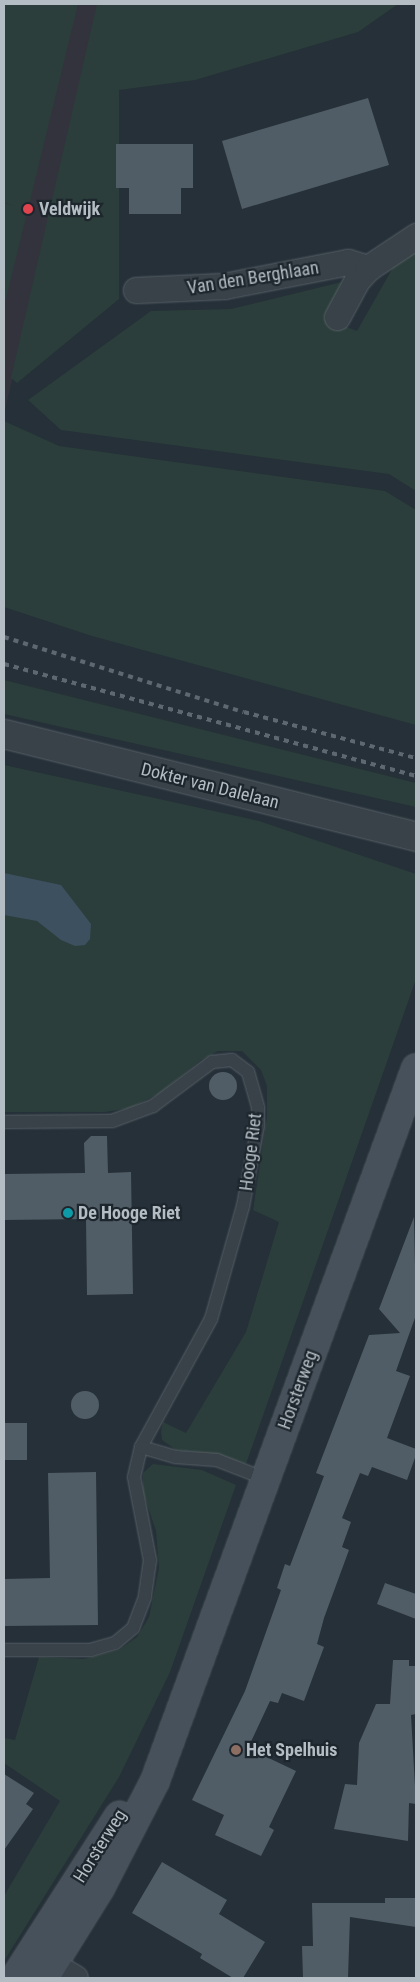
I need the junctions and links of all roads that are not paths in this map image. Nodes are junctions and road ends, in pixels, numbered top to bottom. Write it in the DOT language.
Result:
graph roads {
  1 [pos="416,236"];
  2 [pos="368,268"];
  3 [pos="136,290"];
  4 [pos="337,317"];
  5 [pos="4,734"];
  6 [pos="416,837"];
  7 [pos="414,1083"];
  8 [pos="4,1122"];
  9 [pos="141,1447"];
  10 [pos="266,1479"];
  11 [pos="4,1650"];
  12 [pos="51,1968"];
  13 [pos="15,1978"];
  1 -- 2 [label="street"];
  2 -- 3 [label="street, Van den Berghlaan"];
  2 -- 4 [label="street"];
  5 -- 6 [label="street, Dokter van Dalelaan"];
  7 -- 10 [label="main road, Horsterweg"];
  8 -- 9 [label="lane, Hooge Riet"];
  9 -- 10 [label="lane"];
  9 -- 11 [label="lane, Hooge Riet"];
  10 -- 12 [label="main road, Horsterweg"];
  12 -- 13 [label="main road, Horsterweg"];
}
